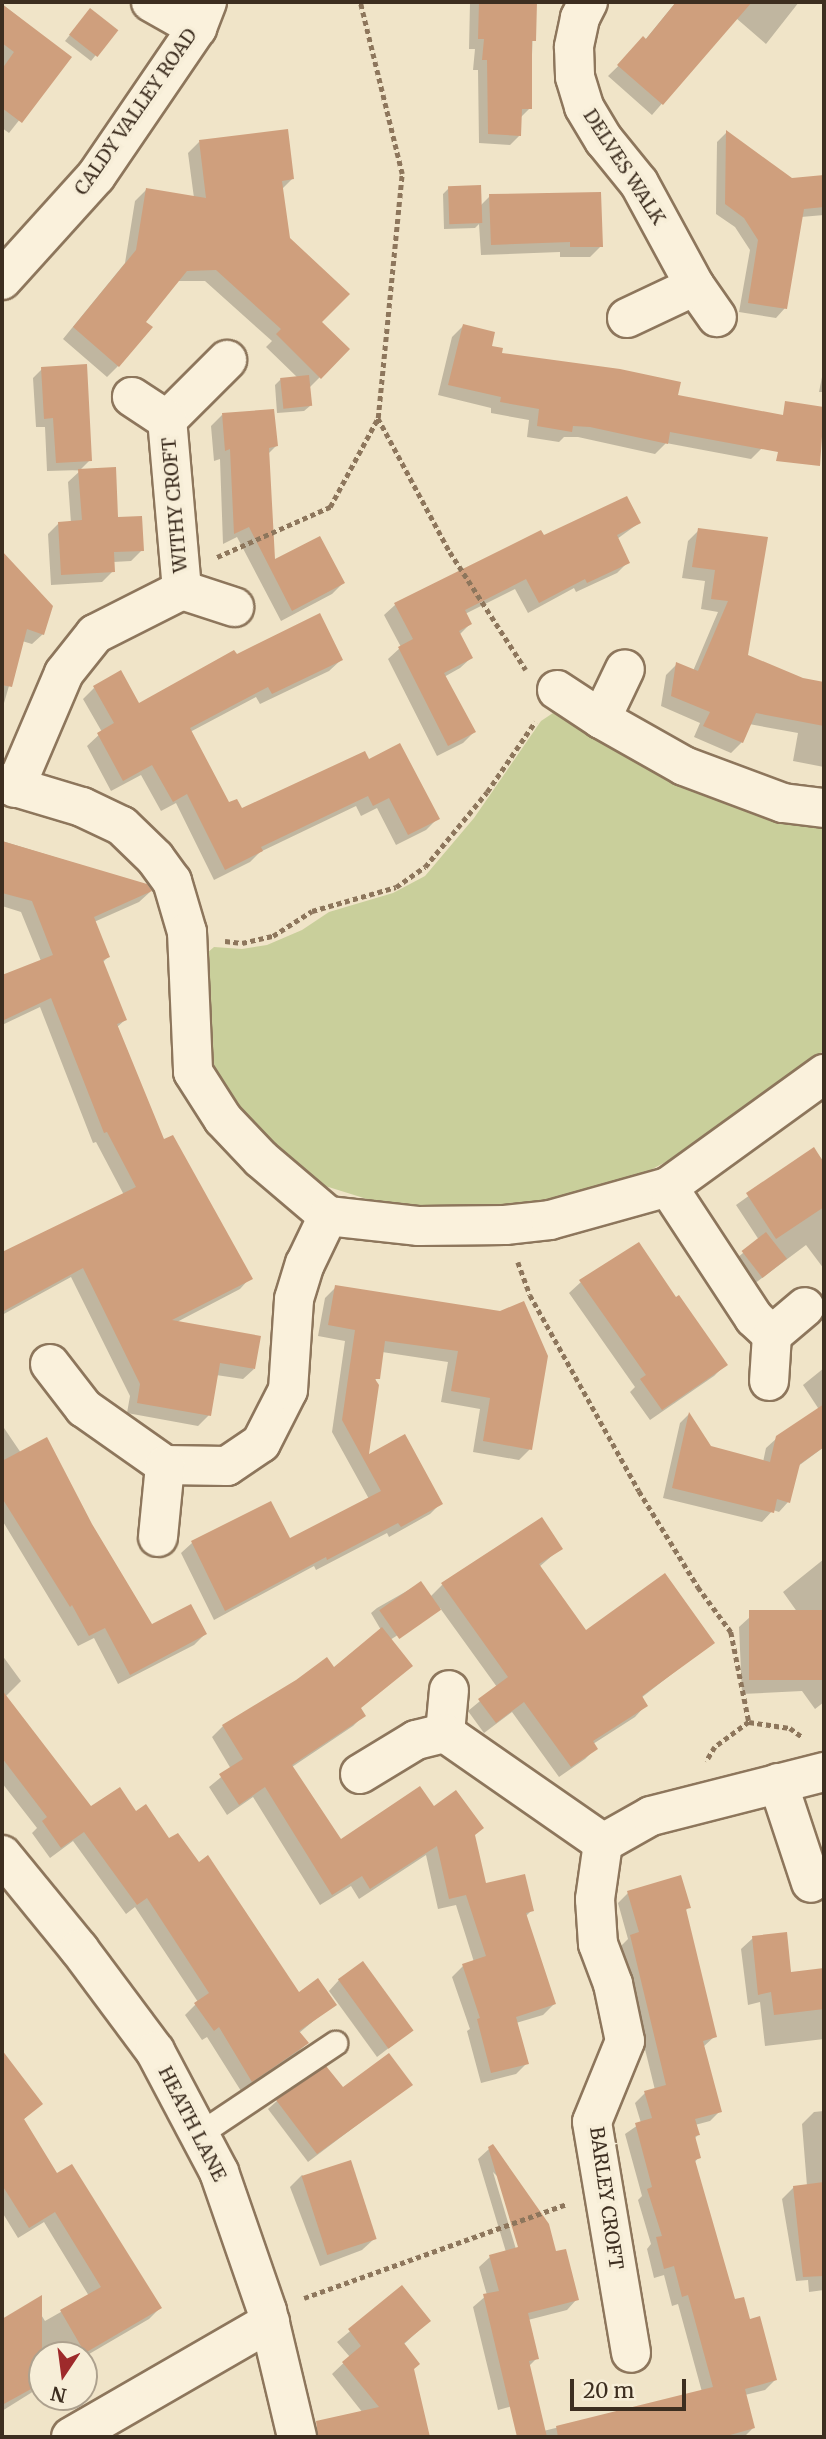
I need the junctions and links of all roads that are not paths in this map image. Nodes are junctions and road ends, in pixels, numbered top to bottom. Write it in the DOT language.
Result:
graph roads {
  1 [pos="151,2"];
  2 [pos="588,2"];
  3 [pos="202,15"];
  4 [pos="2,280"];
  5 [pos="695,286"];
  6 [pos="716,317"];
  7 [pos="627,318"];
  8 [pos="227,360"];
  9 [pos="132,397"];
  10 [pos="167,420"];
  11 [pos="182,581"];
  12 [pos="234,607"];
  13 [pos="625,668"];
  14 [pos="557,690"];
  15 [pos="601,719"];
  16 [pos="8,786"];
  17 [pos="824,808"];
  18 [pos="824,1074"];
  19 [pos="668,1187"];
  20 [pos="328,1216"];
  21 [pos="805,1307"];
  22 [pos="772,1335"];
  23 [pos="50,1364"];
  24 [pos="769,1381"];
  25 [pos="165,1465"];
  26 [pos="158,1537"];
  27 [pos="449,1690"];
  28 [pos="445,1733"];
  29 [pos="824,1772"];
  30 [pos="360,1774"];
  31 [pos="778,1783"];
  32 [pos="603,1843"];
  33 [pos="2,1855"];
  34 [pos="811,1883"];
  35 [pos="335,2043"];
  36 [pos="199,2134"];
  37 [pos="269,2317"];
  38 [pos="631,2353"];
  39 [pos="71,2437"];
  40 [pos="298,2437"];
  1 -- 3 [label="street"];
  2 -- 5 [label="street, DELVES WALK"];
  3 -- 4 [label="street, CALDY VALLEY ROAD"];
  5 -- 6 [label="street, DELVES WALK"];
  5 -- 7 [label="street"];
  8 -- 10 [label="street, WITHY CROFT"];
  9 -- 10 [label="street, WITHY CROFT"];
  10 -- 11 [label="street, WITHY CROFT"];
  11 -- 12 [label="street, WITHY CROFT"];
  11 -- 16 [label="street, WITHY CROFT"];
  13 -- 15 [label="street"];
  14 -- 15 [label="street"];
  15 -- 17 [label="street"];
  16 -- 20 [label="street"];
  18 -- 19 [label="street"];
  19 -- 20 [label="street"];
  19 -- 22 [label="street"];
  20 -- 25 [label="street"];
  21 -- 22 [label="street"];
  22 -- 24 [label="street"];
  23 -- 25 [label="street"];
  25 -- 26 [label="street"];
  27 -- 28 [label="street"];
  28 -- 30 [label="street"];
  28 -- 32 [label="street"];
  29 -- 31 [label="street"];
  31 -- 32 [label="street"];
  31 -- 34 [label="street"];
  32 -- 38 [label="street, BARLEY CROFT"];
  33 -- 36 [label="street, HEATH LANE"];
  35 -- 36 [label="lane"];
  36 -- 37 [label="street, HEATH LANE"];
  37 -- 39 [label="street"];
  37 -- 40 [label="street, HEATH LANE"];
}
